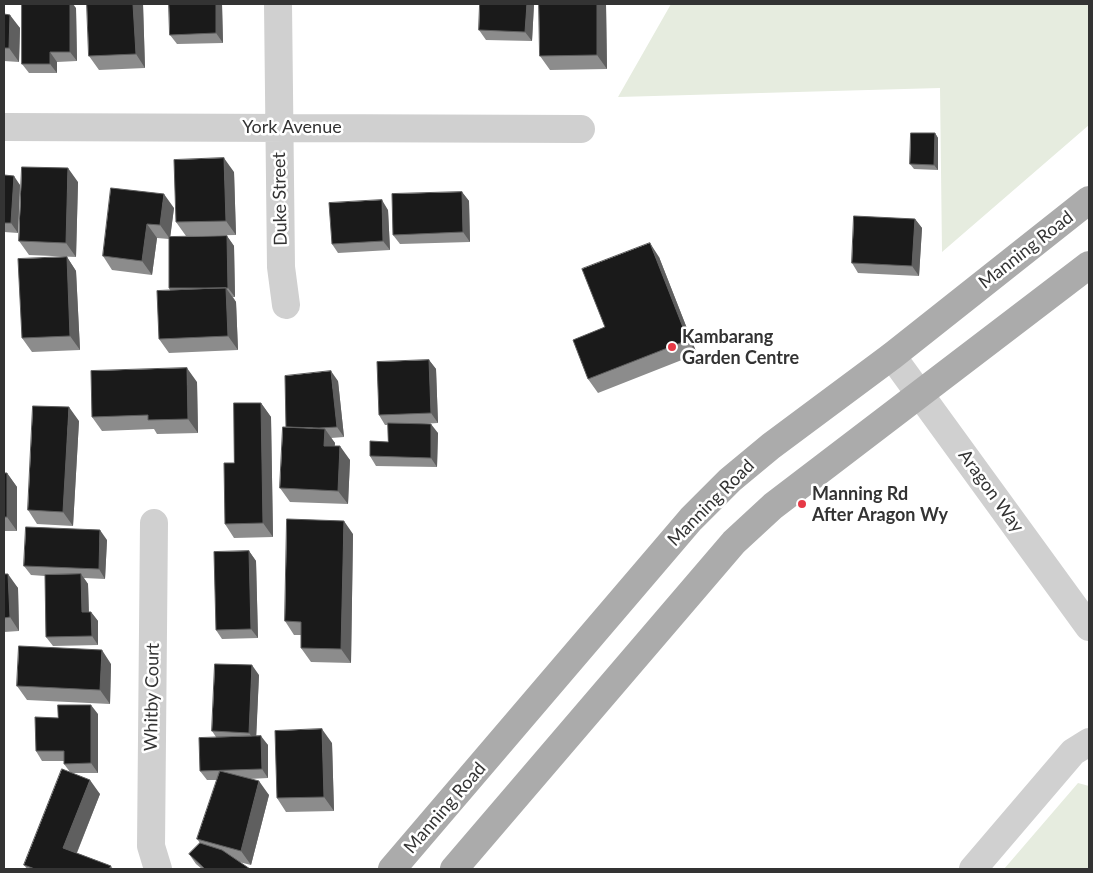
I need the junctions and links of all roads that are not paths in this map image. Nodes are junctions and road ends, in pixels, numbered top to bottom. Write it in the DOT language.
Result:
graph roads {
  1 [pos="278,4"];
  2 [pos="279,126"];
  3 [pos="4,127"];
  4 [pos="580,129"];
  5 [pos="1089,200"];
  6 [pos="1089,265"];
  7 [pos="286,305"];
  8 [pos="892,356"];
  9 [pos="921,395"];
  10 [pos="154,523"];
  11 [pos="1089,627"];
  12 [pos="1089,742"];
  13 [pos="158,869"];
  14 [pos="392,869"];
  15 [pos="454,869"];
  16 [pos="973,869"];
  1 -- 2 [label="street, Duke Street"];
  2 -- 3 [label="street, York Avenue"];
  2 -- 4 [label="street, York Avenue"];
  2 -- 7 [label="street, Duke Street"];
  5 -- 8 [label="main road, Manning Road"];
  6 -- 9 [label="main road"];
  8 -- 9 [label="street, Aragon Way"];
  8 -- 14 [label="main road, Manning Road"];
  9 -- 11 [label="street, Aragon Way"];
  9 -- 15 [label="main road"];
  10 -- 13 [label="street, Whitby Court"];
  12 -- 16 [label="street"];
}
